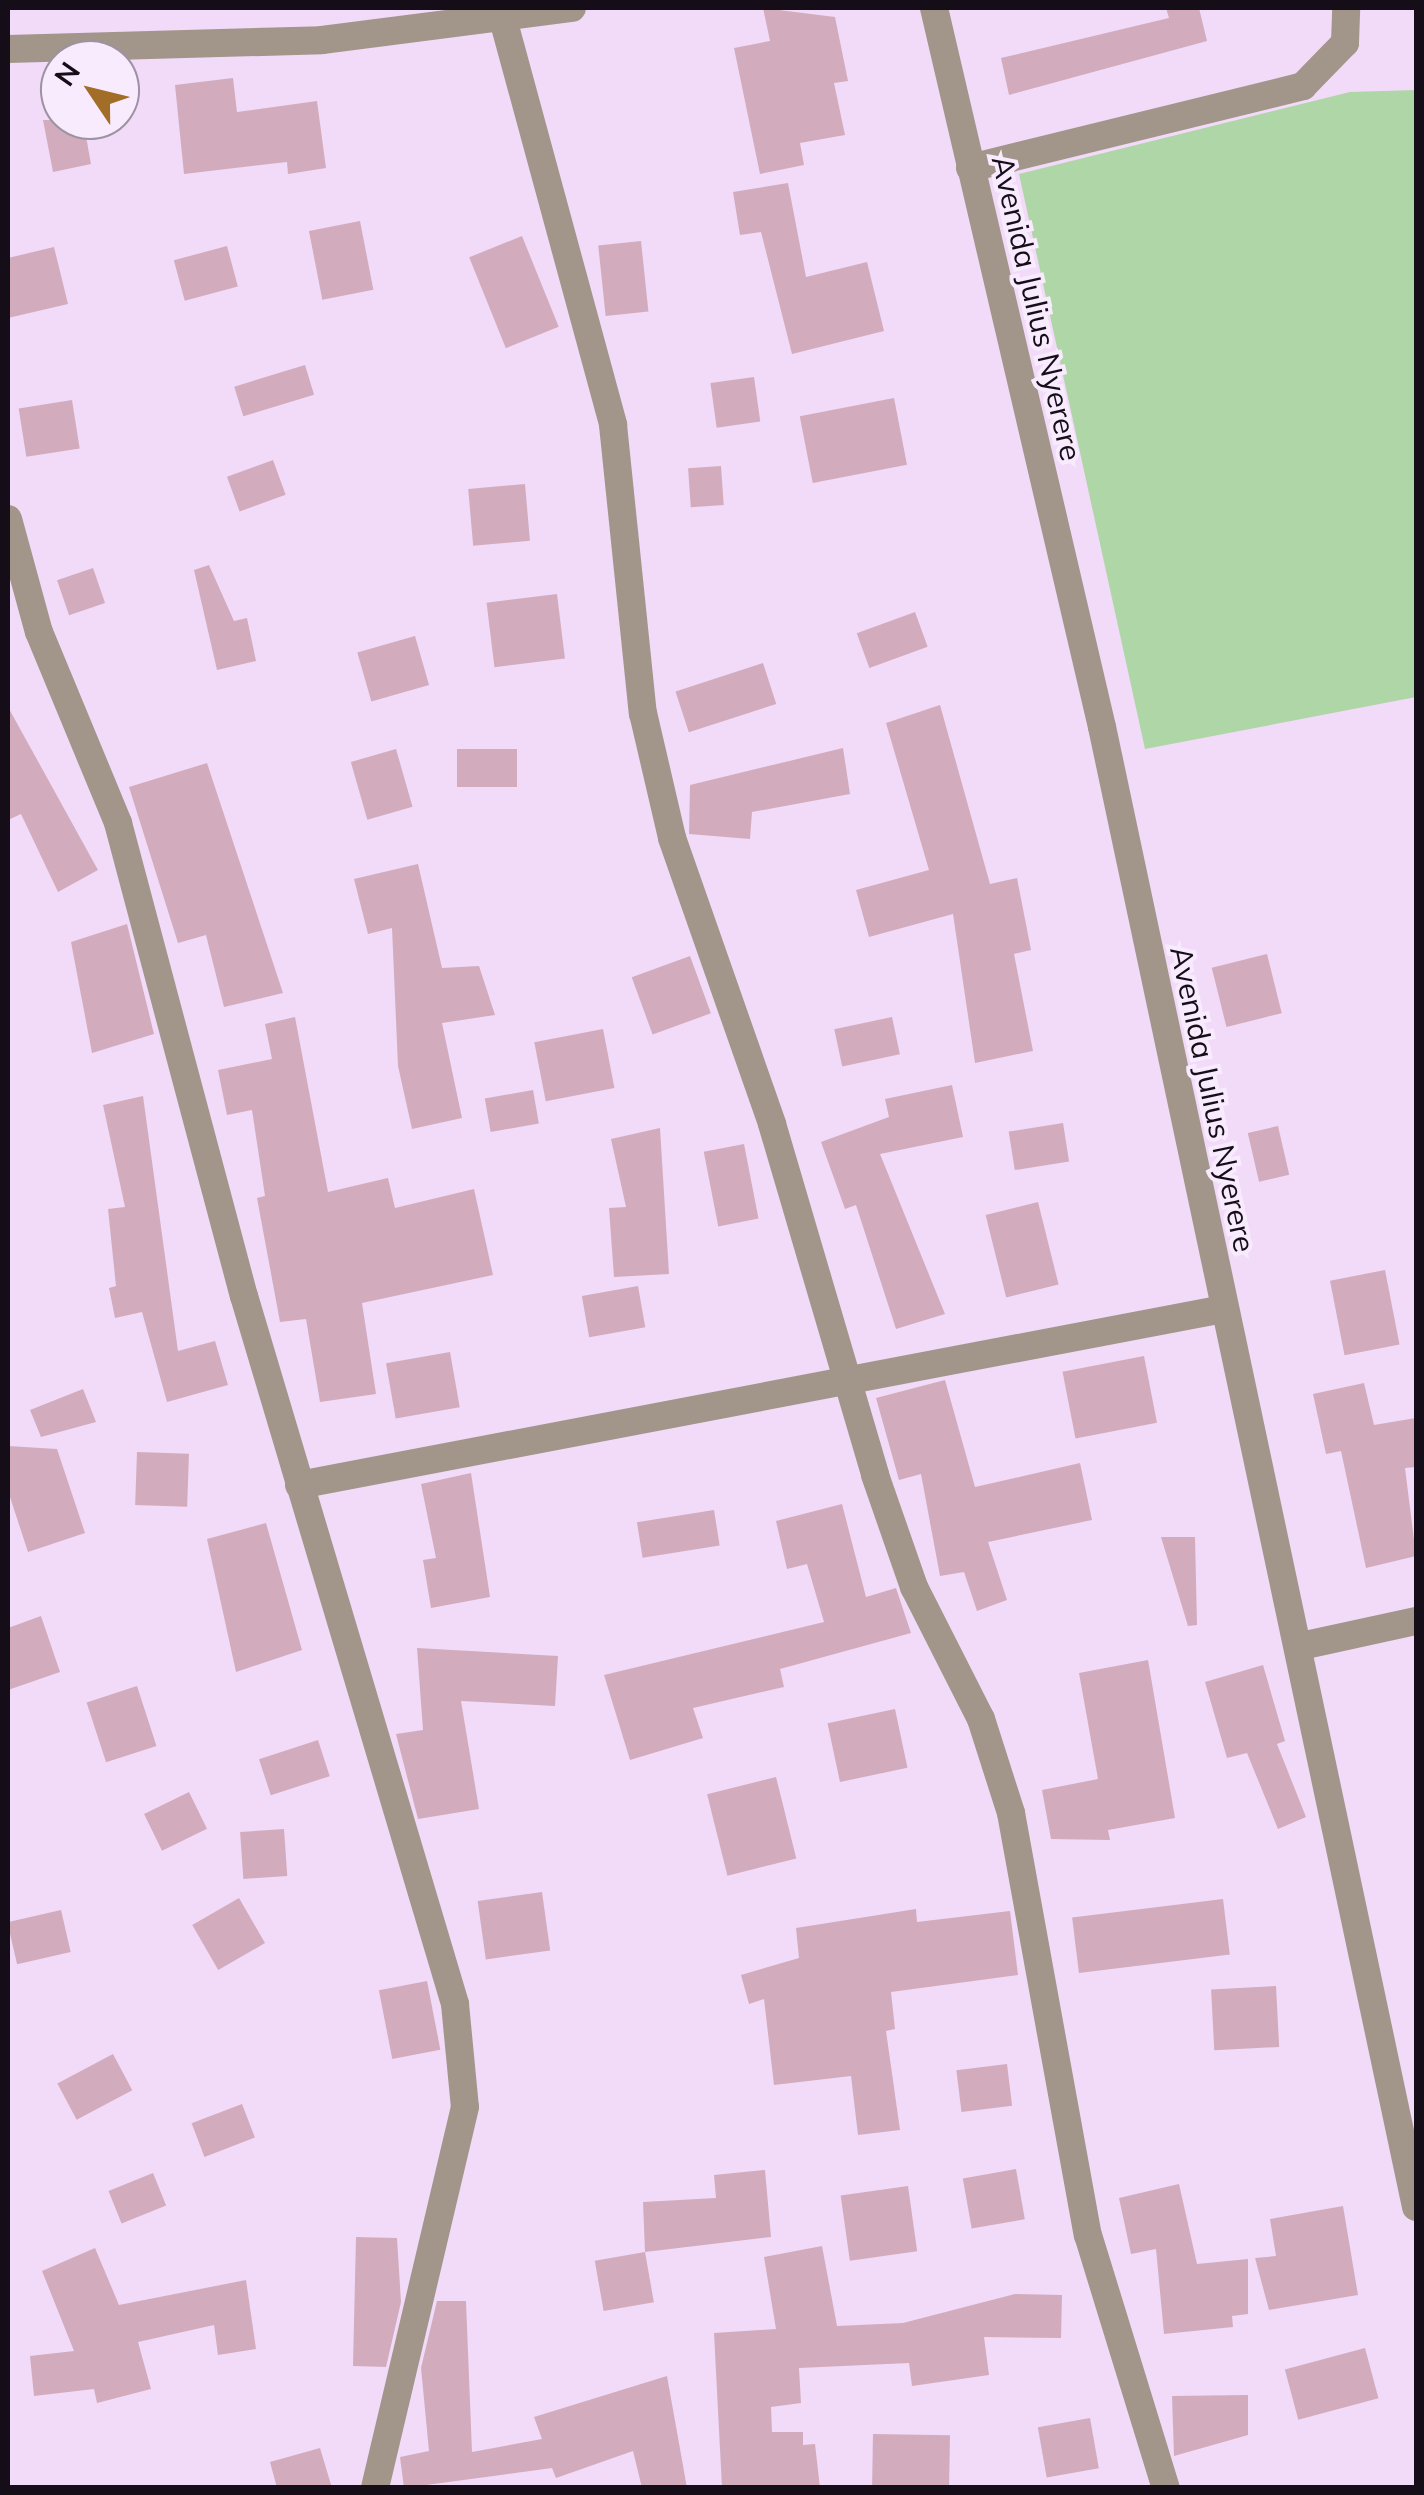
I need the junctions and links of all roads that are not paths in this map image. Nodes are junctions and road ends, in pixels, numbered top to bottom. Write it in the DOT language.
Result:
graph roads {
  1 [pos="572,8"];
  2 [pos="934,8"];
  3 [pos="1346,8"];
  4 [pos="502,12"];
  5 [pos="8,49"];
  6 [pos="970,168"];
  7 [pos="8,519"];
  8 [pos="1223,1310"];
  9 [pos="850,1386"];
  10 [pos="299,1485"];
  11 [pos="1416,1621"];
  12 [pos="1301,1646"];
  13 [pos="1416,2207"];
  14 [pos="376,2488"];
  15 [pos="1166,2488"];
  1 -- 4 [label="street"];
  2 -- 6 [label="street, Avenida Julius Nyerere"];
  3 -- 6 [label="street"];
  4 -- 5 [label="street"];
  4 -- 9 [label="street"];
  6 -- 8 [label="street, Avenida Julius Nyerere"];
  7 -- 10 [label="street"];
  8 -- 9 [label="street"];
  8 -- 12 [label="street, Avenida Julius Nyerere"];
  9 -- 10 [label="street"];
  9 -- 15 [label="street"];
  10 -- 14 [label="street"];
  11 -- 12 [label="street"];
  12 -- 13 [label="street, Avenida Julius Nyerere"];
}
